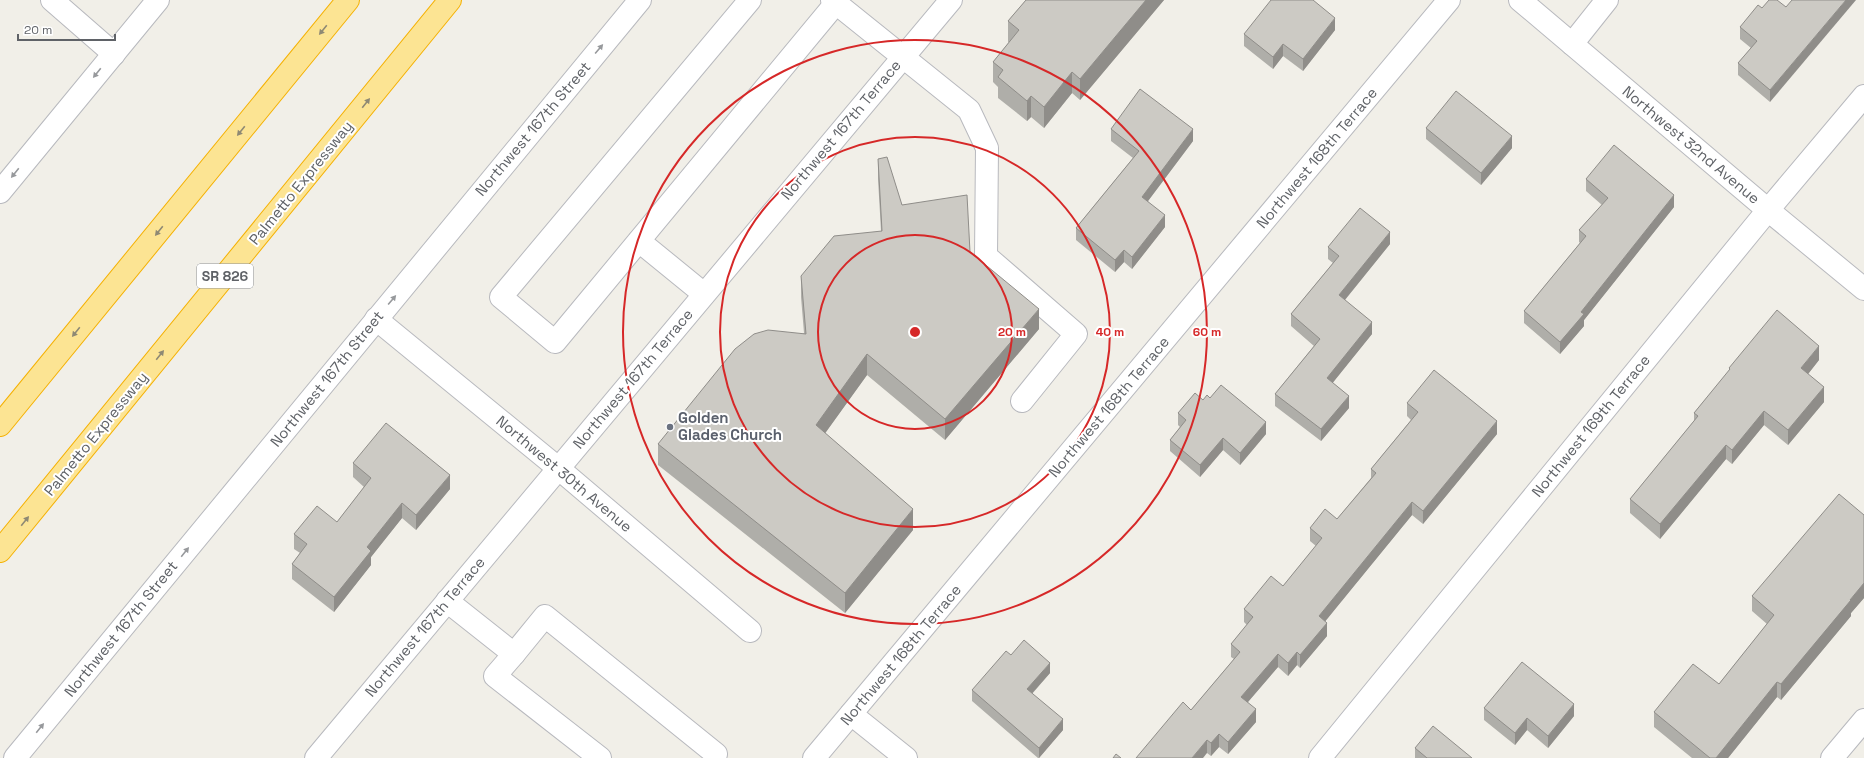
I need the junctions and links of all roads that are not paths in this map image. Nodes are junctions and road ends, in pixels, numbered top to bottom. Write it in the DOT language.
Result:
graph roads {
  1 [pos="52,0"];
  2 [pos="158,0"];
  3 [pos="348,0"];
  4 [pos="450,0"];
  5 [pos="640,0"];
  6 [pos="750,0"];
  7 [pos="951,0"];
  8 [pos="1449,0"];
  9 [pos="1520,0"];
  10 [pos="1607,0"];
  11 [pos="834,2"];
  12 [pos="1572,44"];
  13 [pos="114,54"];
  14 [pos="902,58"];
  15 [pos="1864,96"];
  16 [pos="0,192"];
  17 [pos="1768,210"];
  18 [pos="638,241"];
  19 [pos="1864,289"];
  20 [pos="704,294"];
  21 [pos="376,320"];
  22 [pos="1022,401"];
  23 [pos="0,425"];
  24 [pos="558,468"];
  25 [pos="0,551"];
  26 [pos="447,601"];
  27 [pos="750,631"];
  28 [pos="514,654"];
  29 [pos="851,714"];
  30 [pos="1864,720"];
  31 [pos="716,754"];
  32 [pos="15,758"];
  33 [pos="316,758"];
  34 [pos="600,758"];
  35 [pos="814,758"];
  36 [pos="906,758"];
  37 [pos="1320,758"];
  38 [pos="1832,758"];
  1 -- 13 [label="street"];
  2 -- 13 [label="street"];
  3 -- 23 [label="highway, one-way"];
  25 -- 4 [label="highway, Palmetto Expressway / SR 826, one-way"];
  21 -- 5 [label="street, Northwest 167th Street, one-way"];
  6 -- 18 [label="street"];
  7 -- 14 [label="street, Northwest 167th Terrace"];
  8 -- 29 [label="street, Northwest 168th Terrace"];
  9 -- 12 [label="street, Northwest 32nd Avenue"];
  10 -- 12 [label="street"];
  11 -- 14 [label="street"];
  11 -- 18 [label="street"];
  12 -- 17 [label="street, Northwest 32nd Avenue"];
  13 -- 16 [label="street, one-way"];
  14 -- 20 [label="street, Northwest 167th Terrace"];
  14 -- 22 [label="street"];
  15 -- 17 [label="street, Northwest 169th Terrace"];
  17 -- 19 [label="street, Northwest 32nd Avenue"];
  17 -- 37 [label="street, Northwest 169th Terrace"];
  18 -- 20 [label="street"];
  20 -- 24 [label="street, Northwest 167th Terrace"];
  21 -- 24 [label="street, Northwest 30th Avenue"];
  32 -- 21 [label="street, Northwest 167th Street, one-way"];
  24 -- 26 [label="street, Northwest 167th Terrace"];
  24 -- 27 [label="street, Northwest 30th Avenue"];
  26 -- 28 [label="street"];
  26 -- 33 [label="street, Northwest 167th Terrace"];
  28 -- 31 [label="street"];
  28 -- 34 [label="street"];
  29 -- 35 [label="street, Northwest 168th Terrace"];
  29 -- 36 [label="street"];
  30 -- 38 [label="street"];
}
